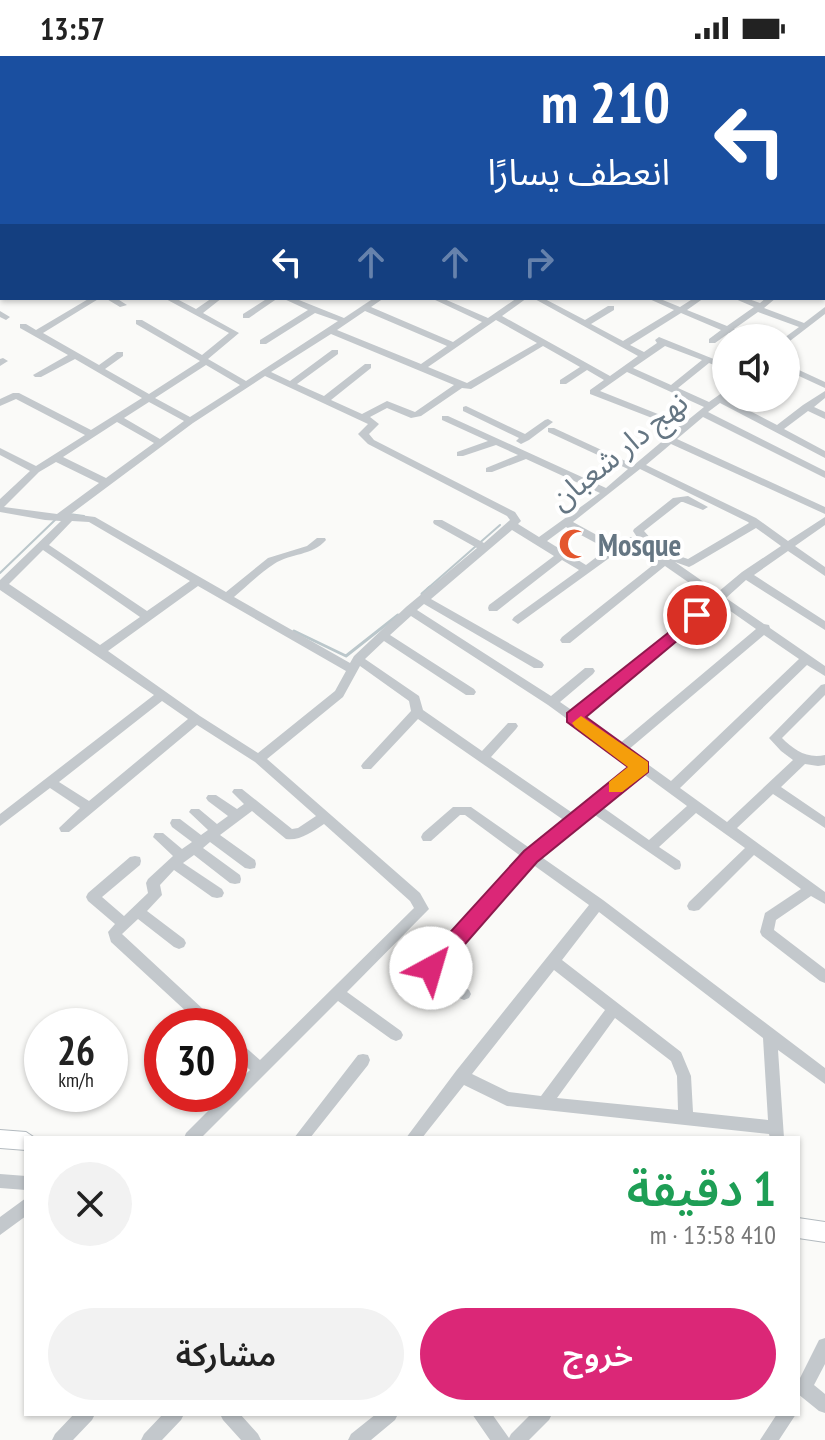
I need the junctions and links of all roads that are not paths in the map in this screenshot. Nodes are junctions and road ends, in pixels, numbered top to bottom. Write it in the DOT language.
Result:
graph roads {
  1 [pos="308,56"];
  2 [pos="317,56"];
  3 [pos="93,300"];
  4 [pos="113,300"];
  5 [pos="172,300"];
  6 [pos="215,300"];
  7 [pos="271,300"];
  8 [pos="291,300"];
  9 [pos="377,300"];
  10 [pos="441,300"];
  11 [pos="520,300"];
  12 [pos="541,300"];
  13 [pos="656,300"];
  14 [pos="697,300"];
  15 [pos="742,300"];
  16 [pos="770,300"];
  17 [pos="123,305"];
  18 [pos="365,308"];
  19 [pos="611,308"];
  20 [pos="760,308"];
  21 [pos="315,309"];
  22 [pos="825,310"];
  23 [pos="682,311"];
  24 [pos="198,312"];
  25 [pos="246,316"];
  26 [pos="493,319"];
  27 [pos="345,321"];
  28 [pos="139,322"];
  29 [pos="585,324"];
  30 [pos="714,324"];
  31 [pos="735,324"];
  32 [pos="23,326"];
  33 [pos="805,326"];
  34 [pos="330,330"];
  35 [pos="800,330"];
  36 [pos="645,332"];
  37 [pos="37,333"];
  38 [pos="263,342"];
  39 [pos="544,342"];
  40 [pos="664,342"];
  41 [pos="623,345"];
  42 [pos="455,346"];
  43 [pos="335,352"];
  44 [pos="120,354"];
  45 [pos="74,356"];
  46 [pos="644,356"];
  47 [pos="709,359"];
  48 [pos="204,360"];
  49 [pos="712,360"];
  50 [pos="368,366"];
  51 [pos="587,366"];
  52 [pos="101,368"];
  53 [pos="421,368"];
  54 [pos="627,369"];
  55 [pos="263,372"];
  56 [pos="800,373"];
  57 [pos="38,375"];
  58 [pos="611,380"];
  59 [pos="563,382"];
  60 [pos="245,384"];
  61 [pos="292,384"];
  62 [pos="460,385"];
  63 [pos="825,385"];
  64 [pos="672,389"];
  65 [pos="825,394"];
  66 [pos="151,397"];
  67 [pos="326,399"];
  68 [pos="0,403"];
  69 [pos="712,405"];
  70 [pos="806,407"];
  71 [pos="466,409"];
  72 [pos="706,410"];
  73 [pos="750,412"];
  74 [pos="825,416"];
  75 [pos="363,417"];
  76 [pos="117,418"];
  77 [pos="445,418"];
  78 [pos="190,421"];
  79 [pos="685,428"];
  80 [pos="778,429"];
  81 [pos="91,434"];
  82 [pos="526,438"];
  83 [pos="671,440"];
  84 [pos="160,443"];
  85 [pos="493,443"];
  86 [pos="509,450"];
  87 [pos="0,451"];
  88 [pos="460,454"];
  89 [pos="527,455"];
  90 [pos="825,455"];
  91 [pos="54,457"];
  92 [pos="637,467"];
  93 [pos="36,470"];
  94 [pos="489,470"];
  95 [pos="825,475"];
  96 [pos="105,482"];
  97 [pos="607,492"];
  98 [pos="0,507"];
  99 [pos="703,507"];
  100 [pos="825,511"];
  101 [pos="66,517"];
  102 [pos="825,520"];
  103 [pos="438,522"];
  104 [pos="566,523"];
  105 [pos="756,523"];
  106 [pos="512,525"];
  107 [pos="321,540"];
  108 [pos="539,542"];
  109 [pos="42,545"];
  110 [pos="786,547"];
  111 [pos="485,548"];
  112 [pos="615,549"];
  113 [pos="562,555"];
  114 [pos="667,559"];
  115 [pos="586,570"];
  116 [pos="825,572"];
  117 [pos="746,575"];
  118 [pos="197,581"];
  119 [pos="1,585"];
  120 [pos="721,596"];
  121 [pos="226,598"];
  122 [pos="423,599"];
  123 [pos="493,608"];
  124 [pos="410,610"];
  125 [pos="148,617"];
  126 [pos="518,620"];
  127 [pos="825,626"];
  128 [pos="765,628"];
  129 [pos="384,636"];
  130 [pos="566,640"];
  131 [pos="100,651"];
  132 [pos="806,659"];
  133 [pos="355,664"];
  134 [pos="538,665"];
  135 [pos="589,671"];
  136 [pos="825,672"];
  137 [pos="825,688"];
  138 [pos="470,692"];
  139 [pos="160,696"];
  140 [pos="552,702"];
  141 [pos="417,712"];
  142 [pos="574,717"];
  143 [pos="196,719"];
  144 [pos="512,726"];
  145 [pos="620,750"];
  146 [pos="484,757"];
  147 [pos="259,759"];
  148 [pos="802,759"];
  149 [pos="825,760"];
  150 [pos="367,766"];
  151 [pos="641,767"];
  152 [pos="50,782"];
  153 [pos="773,788"];
  154 [pos="671,789"];
  155 [pos="238,792"];
  156 [pos="212,798"];
  157 [pos="253,804"];
  158 [pos="591,806"];
  159 [pos="695,806"];
  160 [pos="89,808"];
  161 [pos="195,812"];
  162 [pos="237,816"];
  163 [pos="323,818"];
  164 [pos="0,821"];
  165 [pos="574,821"];
  166 [pos="176,823"];
  167 [pos="825,823"];
  168 [pos="65,828"];
  169 [pos="728,829"];
  170 [pos="159,837"];
  171 [pos="427,837"];
  172 [pos="196,846"];
  173 [pos="650,847"];
  174 [pos="753,848"];
  175 [pos="531,856"];
  176 [pos="135,861"];
  177 [pos="250,864"];
  178 [pos="675,865"];
  179 [pos="235,879"];
  180 [pos="810,890"];
  181 [pos="217,893"];
  182 [pos="825,899"];
  183 [pos="598,904"];
  184 [pos="694,906"];
  185 [pos="137,911"];
  186 [pos="123,923"];
  187 [pos="179,943"];
  188 [pos="554,962"];
  189 [pos="825,977"];
  190 [pos="339,994"];
  191 [pos="464,994"];
  192 [pos="192,1008"];
  193 [pos="614,1008"];
  194 [pos="396,1035"];
  195 [pos="770,1038"];
  196 [pos="248,1059"];
  197 [pos="363,1060"];
  198 [pos="260,1070"];
  199 [pos="461,1076"];
  200 [pos="825,1077"];
  201 [pos="544,1103"];
  202 [pos="686,1119"];
  203 [pos="777,1133"];
  204 [pos="193,1136"];
  205 [pos="303,1136"];
  206 [pos="415,1136"];
  207 [pos="0,1139"];
  208 [pos="24,1141"];
  209 [pos="0,1181"];
  210 [pos="24,1183"];
  211 [pos="24,1208"];
  212 [pos="0,1227"];
  213 [pos="800,1228"];
  214 [pos="825,1232"];
  215 [pos="825,1346"];
  216 [pos="801,1392"];
  217 [pos="825,1405"];
  218 [pos="84,1416"];
  219 [pos="173,1416"];
  220 [pos="231,1416"];
  221 [pos="387,1416"];
  222 [pos="483,1416"];
  223 [pos="541,1416"];
  224 [pos="786,1416"];
  225 [pos="61,1440"];
  226 [pos="150,1440"];
  227 [pos="252,1440"];
  228 [pos="357,1440"];
  229 [pos="501,1440"];
  230 [pos="517,1440"];
  231 [pos="769,1440"];
  1 -- 2 [label="street"];
  3 -- 37 [label="street"];
  4 -- 17 [label="street"];
  5 -- 24 [label="street"];
  6 -- 24 [label="street"];
  7 -- 25 [label="street"];
  8 -- 21 [label="street"];
  9 -- 18 [label="street"];
  10 -- 26 [label="street"];
  11 -- 26 [label="street"];
  12 -- 29 [label="street"];
  13 -- 23 [label="street"];
  14 -- 23 [label="street"];
  15 -- 20 [label="street"];
  16 -- 20 [label="street"];
  18 -- 27 [label="street"];
  18 -- 42 [label="street"];
  19 -- 29 [label="street"];
  20 -- 31 [label="street"];
  20 -- 33 [label="street"];
  21 -- 27 [label="street"];
  21 -- 38 [label="street"];
  22 -- 33 [label="street"];
  23 -- 30 [label="street"];
  23 -- 36 [label="street"];
  24 -- 48 [label="street"];
  26 -- 39 [label="street"];
  26 -- 42 [label="street"];
  27 -- 34 [label="street"];
  28 -- 48 [label="street"];
  29 -- 41 [label="street"];
  32 -- 37 [label="street"];
  33 -- 35 [label="street"];
  34 -- 53 [label="street"];
  34 -- 55 [label="street"];
  36 -- 40 [label="street"];
  36 -- 41 [label="street"];
  37 -- 45 [label="street"];
  39 -- 51 [label="street"];
  39 -- 62 [label="street"];
  40 -- 46 [label="street"];
  40 -- 47 [label="street"];
  41 -- 46 [label="street"];
  42 -- 53 [label="street"];
  43 -- 61 [label="street"];
  44 -- 52 [label="street"];
  45 -- 52 [label="street"];
  45 -- 57 [label="street"];
  46 -- 54 [label="street"];
  47 -- 49 [label="street"];
  47 -- 64 [label="street"];
  48 -- 60 [label="street"];
  48 -- 66 [label="street"];
  50 -- 67 [label="street"];
  51 -- 58 [label="street"];
  51 -- 59 [label="street"];
  52 -- 66 [label="street"];
  53 -- 62 [label="street"];
  54 -- 58 [label="street"];
  54 -- 64 [label="street"];
  55 -- 60 [label="street"];
  55 -- 61 [label="street"];
  56 -- 63 [label="street"];
  58 -- 79 [label="street"];
  60 -- 78 [label="street"];
  61 -- 67 [label="street"];
  62 -- 75 [label="street"];
  64 -- 72 [label="street"];
  65 -- 70 [label="street"];
  66 -- 76 [label="street"];
  66 -- 78 [label="street"];
  67 -- 75 [label="street"];
  68 -- 81 [label="street"];
  69 -- 72 [label="street, نهج دار شعبان"];
  70 -- 74 [label="street"];
  70 -- 80 [label="street"];
  71 -- 82 [label="street"];
  72 -- 79 [label="street, نهج دار شعبان"];
  72 -- 95 [label="street"];
  73 -- 80 [label="street"];
  75 -- 106 [label="street"];
  76 -- 81 [label="street"];
  76 -- 84 [label="street"];
  77 -- 85 [label="street"];
  78 -- 84 [label="street"];
  79 -- 83 [label="street, نهج دار شعبان"];
  80 -- 90 [label="street"];
  81 -- 91 [label="street"];
  82 -- 86 [label="street"];
  82 -- 92 [label="street"];
  83 -- 92 [label="street, نهج دار شعبان"];
  83 -- 100 [label="street"];
  84 -- 96 [label="street"];
  85 -- 86 [label="street"];
  85 -- 88 [label="street"];
  86 -- 89 [label="street"];
  87 -- 93 [label="street"];
  89 -- 94 [label="street"];
  89 -- 97 [label="street"];
  91 -- 93 [label="street"];
  91 -- 96 [label="street"];
  92 -- 97 [label="street, نهج دار شعبان"];
  92 -- 105 [label="street"];
  93 -- 98 [label="street"];
  96 -- 101 [label="street"];
  97 -- 104 [label="street, نهج دار شعبان"];
  98 -- 101 [label="street"];
  99 -- 105 [label="street"];
  101 -- 109 [label="street"];
  101 -- 118 [label="street"];
  102 -- 110 [label="street"];
  103 -- 111 [label="street"];
  104 -- 108 [label="street, نهج دار شعبان"];
  104 -- 112 [label="street"];
  105 -- 110 [label="street"];
  106 -- 108 [label="street"];
  106 -- 111 [label="street"];
  107 -- 121 [label="street"];
  108 -- 113 [label="street"];
  109 -- 119 [label="street"];
  109 -- 125 [label="street"];
  110 -- 116 [label="street"];
  110 -- 117 [label="street"];
  111 -- 122 [label="street"];
  112 -- 114 [label="street"];
  112 -- 115 [label="street"];
  113 -- 115 [label="street"];
  113 -- 123 [label="street"];
  114 -- 120 [label="street"];
  114 -- 130 [label="street"];
  115 -- 126 [label="street"];
  117 -- 120 [label="street"];
  117 -- 127 [label="street"];
  118 -- 121 [label="street"];
  118 -- 125 [label="street"];
  119 -- 131 [label="street"];
  120 -- 128 [label="street"];
  120 -- 142 [label="street"];
  121 -- 133 [label="street"];
  122 -- 124 [label="street"];
  122 -- 134 [label="street"];
  124 -- 129 [label="street"];
  124 -- 140 [label="street"];
  125 -- 131 [label="street"];
  128 -- 132 [label="street"];
  128 -- 145 [label="street"];
  129 -- 133 [label="street"];
  129 -- 138 [label="street"];
  131 -- 139 [label="street"];
  132 -- 136 [label="street"];
  132 -- 154 [label="street"];
  133 -- 141 [label="street"];
  133 -- 147 [label="street"];
  135 -- 140 [label="street"];
  137 -- 148 [label="street"];
  139 -- 143 [label="street"];
  139 -- 152 [label="street"];
  140 -- 142 [label="street"];
  141 -- 146 [label="street"];
  141 -- 150 [label="street"];
  142 -- 145 [label="street"];
  143 -- 147 [label="street"];
  143 -- 160 [label="street"];
  144 -- 146 [label="street"];
  145 -- 151 [label="street"];
  146 -- 165 [label="street"];
  147 -- 163 [label="street"];
  148 -- 149 [label="street"];
  148 -- 153 [label="street"];
  151 -- 154 [label="street"];
  151 -- 158 [label="street"];
  152 -- 160 [label="street"];
  152 -- 164 [label="street"];
  153 -- 167 [label="street"];
  153 -- 169 [label="street"];
  154 -- 159 [label="street"];
  155 -- 157 [label="street"];
  156 -- 162 [label="street"];
  157 -- 162 [label="street"];
  157 -- 163 [label="street"];
  158 -- 165 [label="street"];
  158 -- 173 [label="street"];
  159 -- 169 [label="street"];
  159 -- 173 [label="street"];
  160 -- 168 [label="street"];
  161 -- 172 [label="street"];
  162 -- 172 [label="street"];
  163 -- 190 [label="street"];
  165 -- 175 [label="street"];
  166 -- 172 [label="street"];
  169 -- 174 [label="street"];
  170 -- 172 [label="street"];
  171 -- 175 [label="street"];
  172 -- 177 [label="street"];
  172 -- 179 [label="street"];
  172 -- 181 [label="street"];
  172 -- 185 [label="street"];
  173 -- 178 [label="street"];
  174 -- 180 [label="street"];
  174 -- 184 [label="street"];
  175 -- 183 [label="street"];
  175 -- 191 [label="street"];
  176 -- 186 [label="street"];
  180 -- 182 [label="street"];
  180 -- 189 [label="street"];
  183 -- 188 [label="street"];
  183 -- 195 [label="street"];
  185 -- 186 [label="street"];
  185 -- 187 [label="street"];
  186 -- 192 [label="street"];
  188 -- 193 [label="street"];
  188 -- 199 [label="street"];
  190 -- 194 [label="street"];
  190 -- 198 [label="street"];
  193 -- 201 [label="street"];
  193 -- 202 [label="street"];
  195 -- 200 [label="street"];
  195 -- 203 [label="street"];
  196 -- 198 [label="street"];
  197 -- 205 [label="street"];
  198 -- 204 [label="street"];
  199 -- 201 [label="street"];
  199 -- 206 [label="street"];
  201 -- 202 [label="street"];
  202 -- 203 [label="street"];
  207 -- 208 [label="street"];
  209 -- 210 [label="street"];
  211 -- 212 [label="street"];
  213 -- 214 [label="street"];
  215 -- 216 [label="street"];
  216 -- 217 [label="street"];
  218 -- 225 [label="street"];
  219 -- 226 [label="street"];
  220 -- 227 [label="street"];
  221 -- 228 [label="street"];
  222 -- 229 [label="street"];
  223 -- 230 [label="street"];
  224 -- 231 [label="street"];
}
